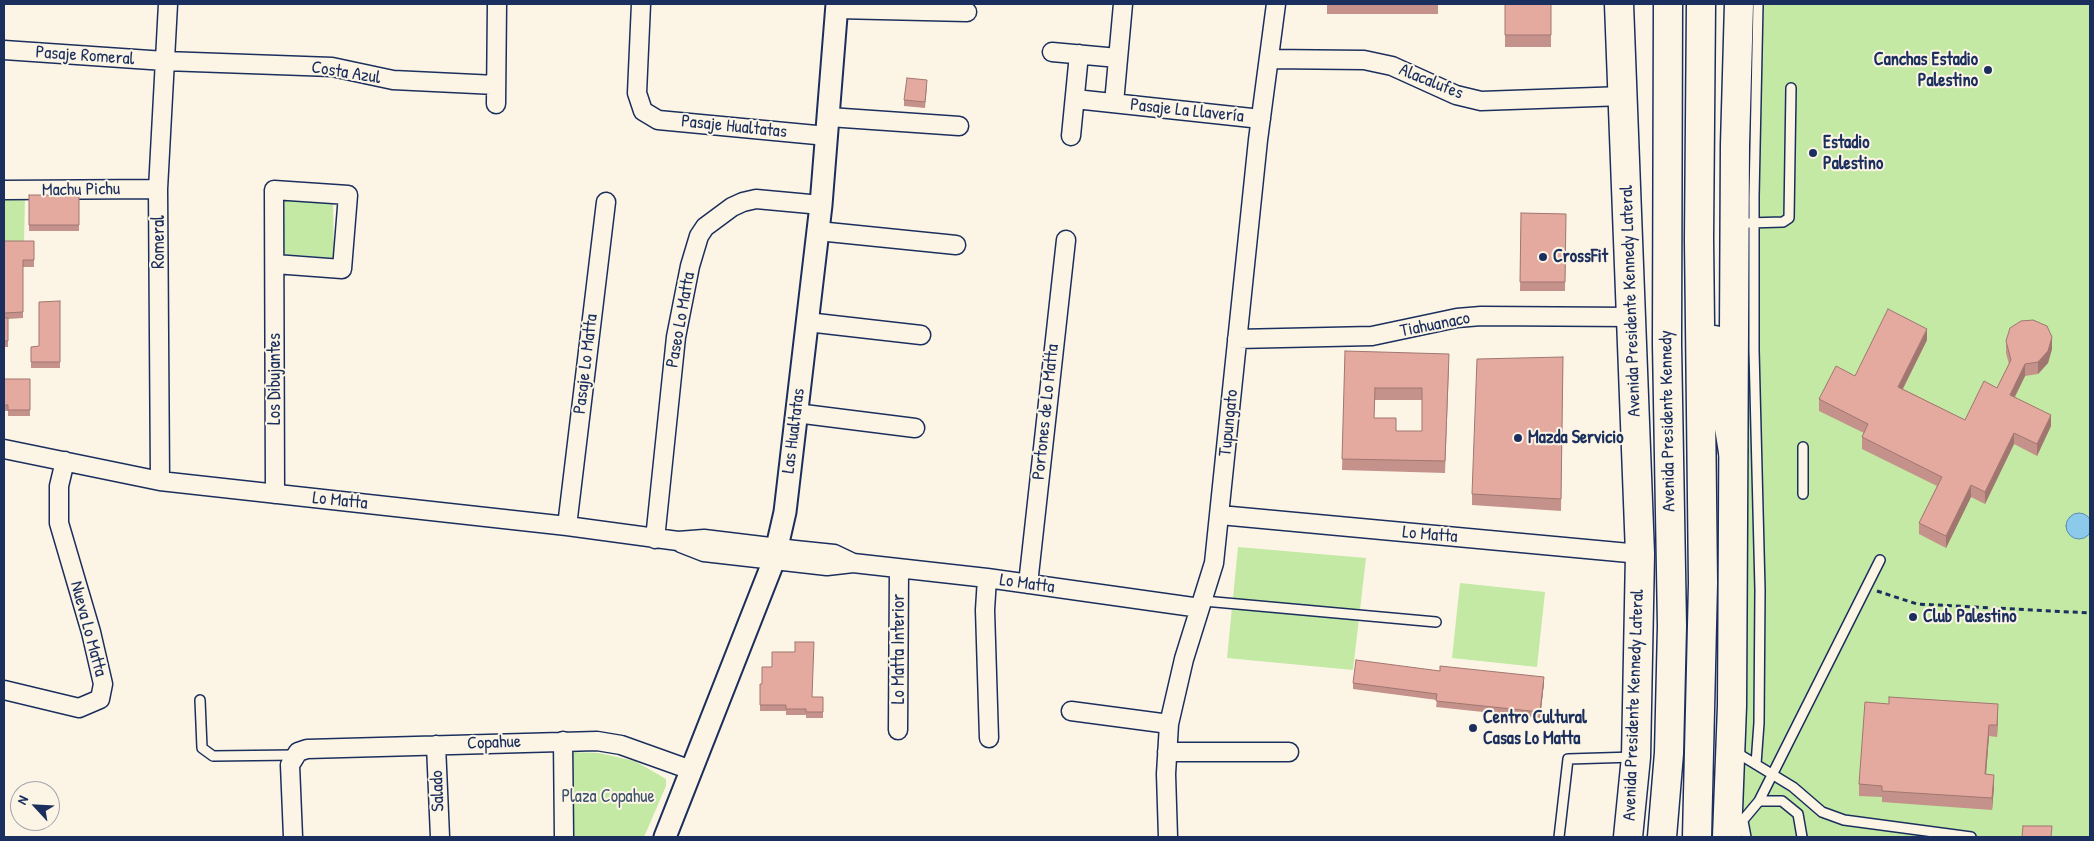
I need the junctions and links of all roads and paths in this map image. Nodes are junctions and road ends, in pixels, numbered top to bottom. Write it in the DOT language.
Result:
graph roads {
  1 [pos="168,4"];
  2 [pos="497,4"];
  3 [pos="641,4"];
  4 [pos="1123,4"];
  5 [pos="1276,4"];
  6 [pos="1619,4"];
  7 [pos="1668,4"];
  8 [pos="1702,4"];
  9 [pos="1739,4"];
  10 [pos="1758,4"];
  11 [pos="837,6"];
  12 [pos="967,12"];
  13 [pos="4,50"];
  14 [pos="1052,52"];
  15 [pos="1079,54"];
  16 [pos="1118,58"];
  17 [pos="1269,59"];
  18 [pos="165,61"];
  19 [pos="496,85"];
  20 [pos="1791,88"];
  21 [pos="1624,96"];
  22 [pos="1075,99"];
  23 [pos="1114,103"];
  24 [pos="496,104"];
  25 [pos="1261,119"];
  26 [pos="828,126"];
  27 [pos="959,126"];
  28 [pos="1071,136"];
  29 [pos="158,189"];
  30 [pos="4,190"];
  31 [pos="606,202"];
  32 [pos="821,205"];
  33 [pos="1744,222"];
  34 [pos="818,231"];
  35 [pos="1699,239"];
  36 [pos="1066,240"];
  37 [pos="956,244"];
  38 [pos="275,264"];
  39 [pos="1632,317"];
  40 [pos="807,322"];
  41 [pos="921,335"];
  42 [pos="1237,338"];
  43 [pos="796,413"];
  44 [pos="915,428"];
  45 [pos="1804,447"];
  46 [pos="4,449"];
  47 [pos="1733,452"];
  48 [pos="65,461"];
  49 [pos="160,481"];
  50 [pos="275,494"];
  51 [pos="1803,494"];
  52 [pos="1220,516"];
  53 [pos="567,526"];
  54 [pos="656,539"];
  55 [pos="776,554"];
  56 [pos="1640,554"];
  57 [pos="1880,560"];
  58 [pos="900,569"];
  59 [pos="987,578"];
  60 [pos="1028,584"];
  61 [pos="1867,587"];
  62 [pos="1202,604"];
  63 [pos="2090,613"];
  64 [pos="1436,622"];
  65 [pos="4,690"];
  66 [pos="200,700"];
  67 [pos="1071,711"];
  68 [pos="1169,724"];
  69 [pos="898,730"];
  70 [pos="989,738"];
  71 [pos="563,741"];
  72 [pos="436,745"];
  73 [pos="1731,750"];
  74 [pos="1167,752"];
  75 [pos="1289,752"];
  76 [pos="294,756"];
  77 [pos="1636,757"];
  78 [pos="1756,764"];
  79 [pos="691,770"];
  80 [pos="1773,773"];
  81 [pos="1759,801"];
  82 [pos="1733,832"];
  83 [pos="293,837"];
  84 [pos="440,837"];
  85 [pos="564,837"];
  86 [pos="665,837"];
  87 [pos="1168,837"];
  88 [pos="1559,837"];
  89 [pos="1628,837"];
  90 [pos="1662,837"];
  91 [pos="1697,837"];
  92 [pos="1746,837"];
  93 [pos="1802,837"];
  94 [pos="1972,837"];
  1 -- 18 [label="street, Romeral"];
  2 -- 19 [label="street"];
  3 -- 26 [label="street, Pasaje Hualtatas"];
  4 -- 16 [label="street, Pasaje La Llavería"];
  5 -- 17 [label="street, Tupungato"];
  6 -- 21 [label="main road, Avenida Presidente Kennedy Lateral"];
  7 -- 90 [label="main road, Avenida Presidente Kennedy"];
  8 -- 35 [label="main road, Avenida Presidente Kennedy"];
  9 -- 33 [label="main road"];
  10 -- 33 [label="lane"];
  11 -- 12 [label="street"];
  11 -- 26 [label="street, Las Hualtatas"];
  13 -- 18 [label="street, Pasaje Romeral"];
  14 -- 15 [label="street"];
  15 -- 16 [label="street"];
  15 -- 22 [label="street"];
  16 -- 23 [label="street, Pasaje La Llavería"];
  17 -- 21 [label="street, Alacalufes"];
  17 -- 25 [label="street, Tupungato"];
  18 -- 19 [label="street, Costa Azul"];
  18 -- 29 [label="street, Romeral"];
  19 -- 24 [label="street"];
  20 -- 33 [label="lane"];
  21 -- 39 [label="main road, Avenida Presidente Kennedy Lateral"];
  22 -- 23 [label="street, Pasaje La Llavería"];
  22 -- 28 [label="street"];
  23 -- 25 [label="street, Pasaje La Llavería"];
  25 -- 42 [label="street, Tupungato"];
  26 -- 27 [label="street, Pasaje Hualtatas"];
  26 -- 32 [label="street, Las Hualtatas"];
  29 -- 30 [label="street, Machu Pichu"];
  29 -- 49 [label="street, Romeral"];
  31 -- 53 [label="street, Pasaje Lo Matta"];
  32 -- 34 [label="street, Las Hualtatas"];
  32 -- 54 [label="street, Paseo Lo Matta"];
  33 -- 47 [label="main road"];
  33 -- 78 [label="lane"];
  34 -- 37 [label="street"];
  34 -- 40 [label="street, Las Hualtatas"];
  35 -- 47 [label="main road"];
  35 -- 91 [label="main road, Avenida Presidente Kennedy"];
  36 -- 60 [label="street, Portones de Lo Matta"];
  38 -- 38 [label="street, Los Dibujantes"];
  38 -- 50 [label="street, Los Dibujantes"];
  39 -- 42 [label="street, Tiahuanaco"];
  39 -- 56 [label="main road, Avenida Presidente Kennedy Lateral"];
  40 -- 41 [label="street"];
  40 -- 43 [label="street, Las Hualtatas"];
  42 -- 52 [label="street, Tupungato"];
  43 -- 44 [label="street"];
  43 -- 55 [label="street, Las Hualtatas"];
  45 -- 51 [label="lane"];
  46 -- 48 [label="street, Lo Matta"];
  47 -- 73 [label="main road"];
  48 -- 49 [label="street, Lo Matta"];
  48 -- 65 [label="street, Nueva Lo Matta"];
  49 -- 50 [label="street, Lo Matta"];
  50 -- 53 [label="street, Lo Matta"];
  52 -- 56 [label="street, Lo Matta"];
  52 -- 62 [label="street, Tupungato"];
  53 -- 54 [label="street, Lo Matta"];
  54 -- 55 [label="street, Lo Matta"];
  55 -- 58 [label="street, Lo Matta"];
  55 -- 79 [label="street, Las Hualtatas"];
  56 -- 77 [label="main road, Avenida Presidente Kennedy Lateral"];
  57 -- 61 [label="lane"];
  58 -- 59 [label="street, Lo Matta"];
  58 -- 69 [label="street, Lo Matta Interior"];
  59 -- 60 [label="street, Lo Matta"];
  59 -- 70 [label="street"];
  60 -- 62 [label="street, Lo Matta"];
  61 -- 63 [label="path"];
  61 -- 80 [label="lane"];
  62 -- 64 [label="lane"];
  62 -- 68 [label="street, Tupungato"];
  66 -- 76 [label="lane"];
  67 -- 68 [label="street"];
  68 -- 74 [label="street, Tupungato"];
  71 -- 72 [label="street, Copahue"];
  71 -- 79 [label="street, Copahue"];
  71 -- 85 [label="street"];
  72 -- 76 [label="street, Copahue"];
  72 -- 84 [label="street, Salado"];
  73 -- 78 [label="lane"];
  73 -- 82 [label="main road"];
  74 -- 75 [label="street"];
  74 -- 87 [label="street, Tupungato"];
  76 -- 83 [label="street"];
  77 -- 88 [label="lane"];
  77 -- 89 [label="main road, Avenida Presidente Kennedy Lateral"];
  78 -- 80 [label="lane"];
  79 -- 86 [label="street, Las Hualtatas"];
  80 -- 81 [label="lane"];
  80 -- 94 [label="lane"];
  81 -- 82 [label="lane"];
  81 -- 93 [label="lane"];
  82 -- 92 [label="lane"];
}
